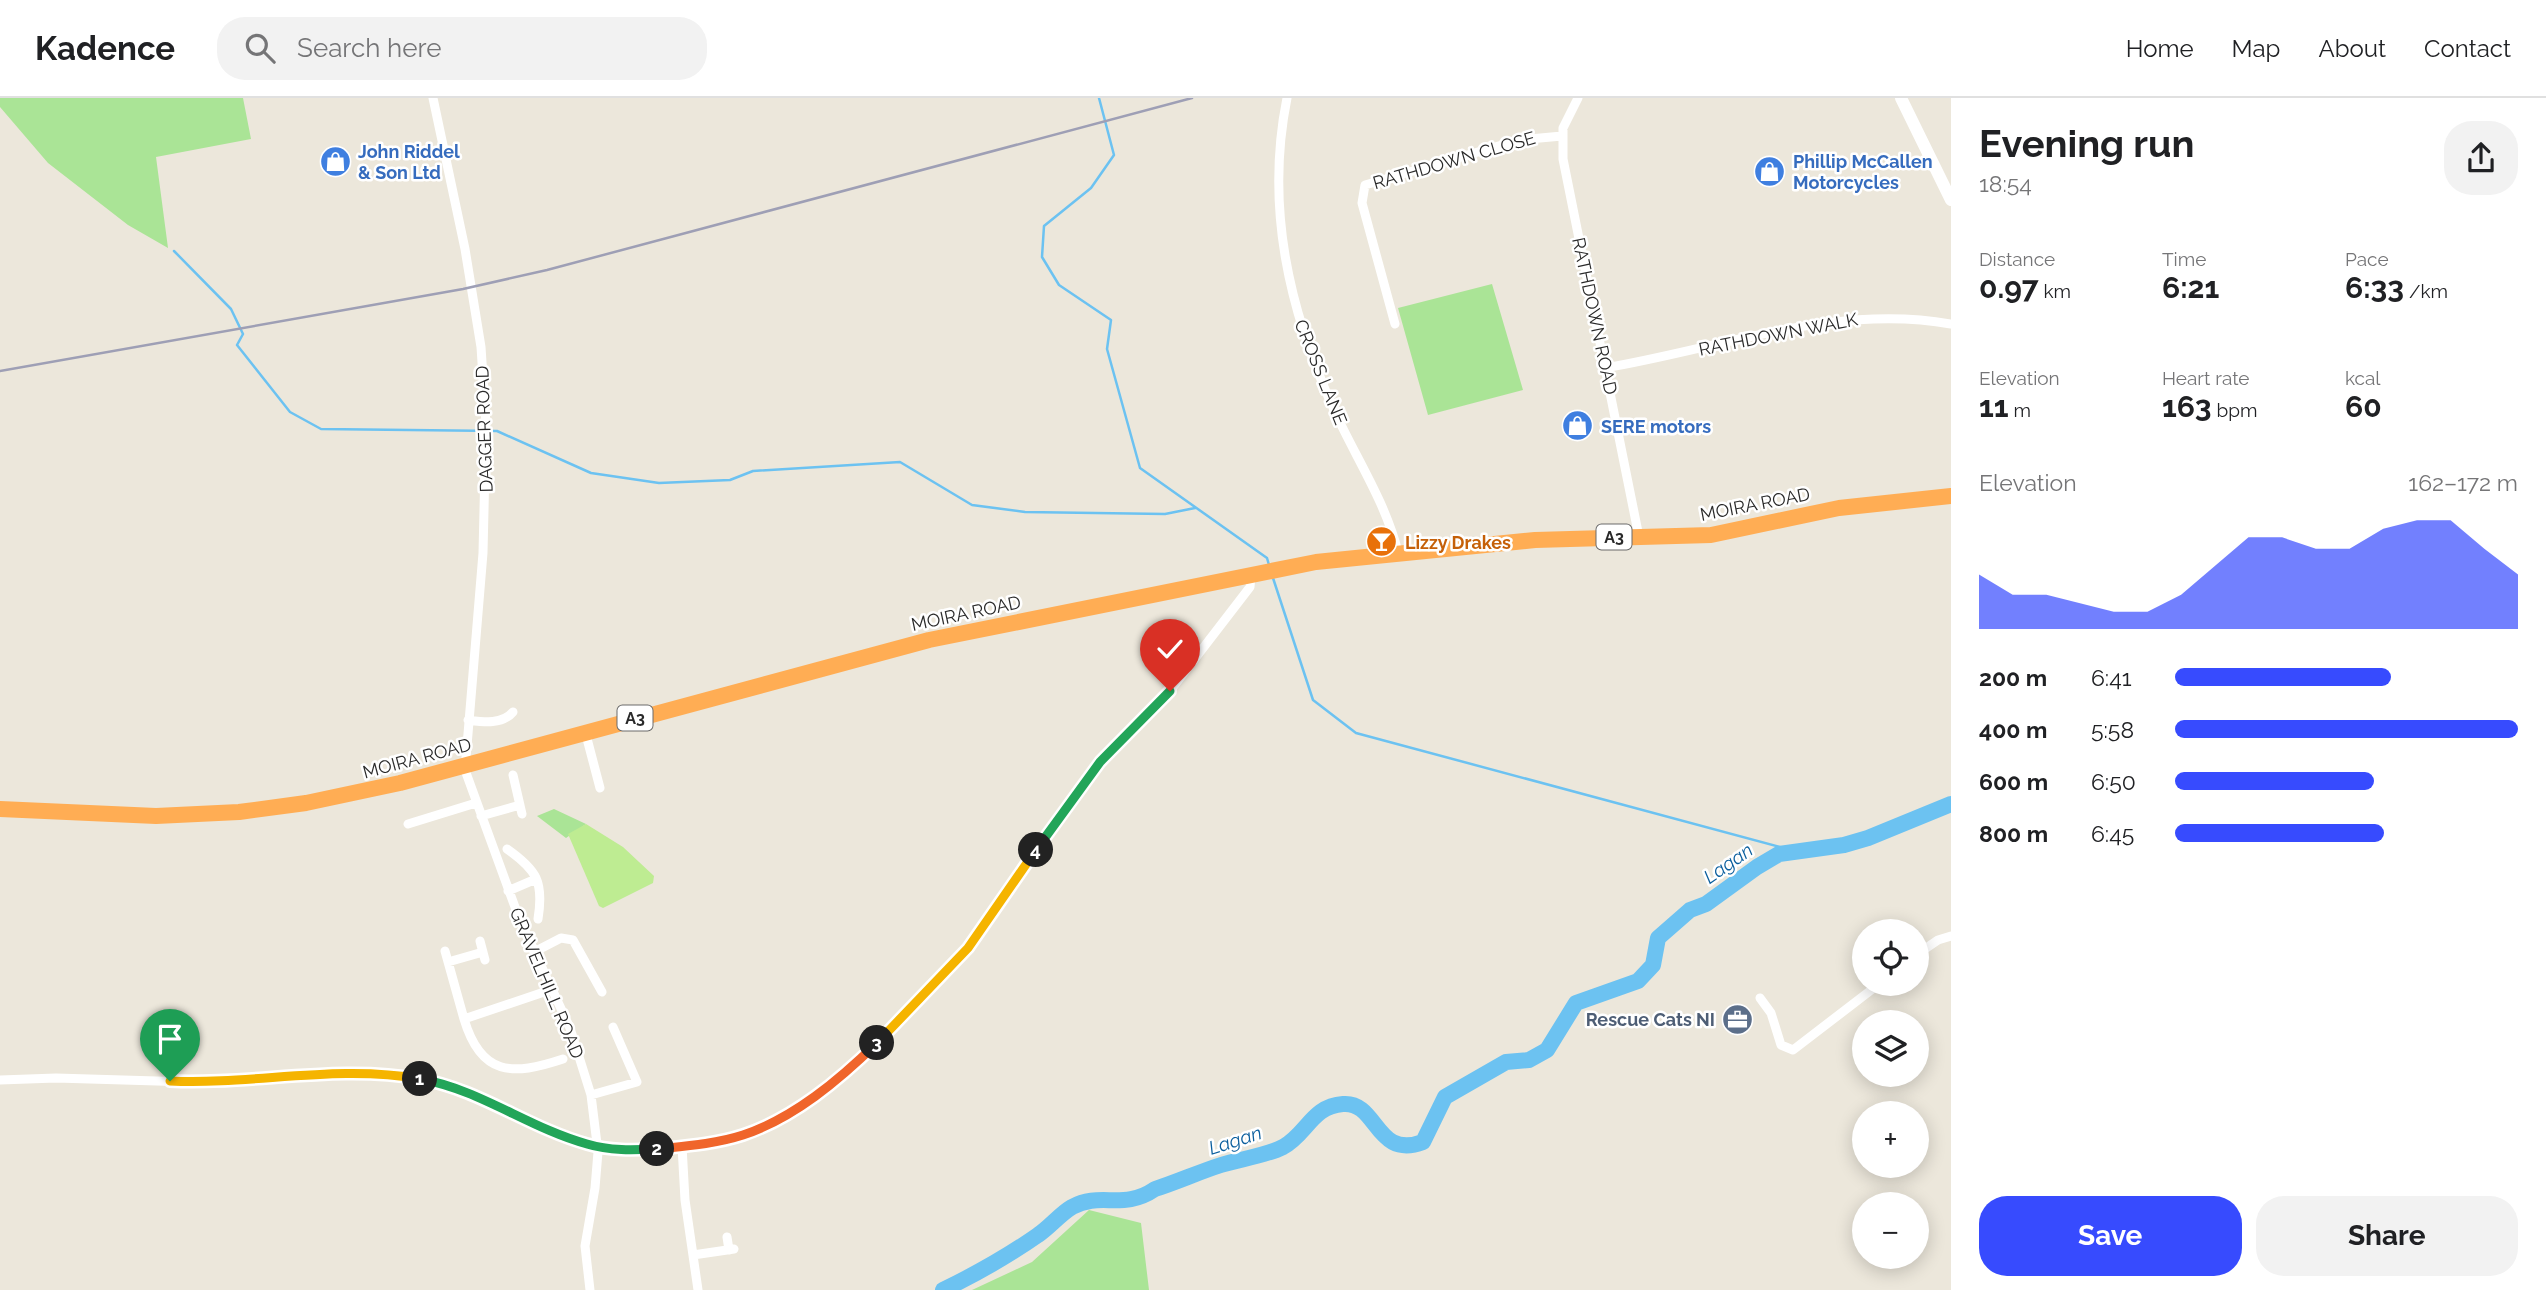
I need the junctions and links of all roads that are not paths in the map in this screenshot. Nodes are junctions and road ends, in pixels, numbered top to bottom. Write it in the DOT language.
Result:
graph roads {
  1 [pos="433,98"];
  2 [pos="1287,98"];
  3 [pos="1577,98"];
  4 [pos="1901,98"];
  5 [pos="1562,135"];
  6 [pos="1951,200"];
  7 [pos="1951,323"];
  8 [pos="1395,324"];
  9 [pos="1605,368"];
  10 [pos="1951,496"];
  11 [pos="1639,537"];
  12 [pos="1398,552"];
  13 [pos="1264,573"];
  14 [pos="513,712"];
  15 [pos="468,720"];
  16 [pos="585,731"];
  17 [pos="465,765"];
  18 [pos="513,775"];
  19 [pos="600,788"];
  20 [pos="476,803"];
  21 [pos="0,809"];
  22 [pos="481,816"];
  23 [pos="415,825"];
  24 [pos="507,849"];
  25 [pos="536,879"];
  26 [pos="508,891"];
  27 [pos="538,919"];
  28 [pos="1951,936"];
  29 [pos="480,941"];
  30 [pos="1929,946"];
  31 [pos="445,951"];
  32 [pos="534,952"];
  33 [pos="448,962"];
  34 [pos="553,989"];
  35 [pos="602,992"];
  36 [pos="1864,996"];
  37 [pos="1760,998"];
  38 [pos="464,1019"];
  39 [pos="613,1027"];
  40 [pos="563,1059"];
  41 [pos="0,1080"];
  42 [pos="591,1095"];
  43 [pos="682,1146"];
  44 [pos="597,1147"];
  45 [pos="727,1237"];
  46 [pos="693,1255"];
  47 [pos="590,1290"];
  48 [pos="698,1290"];
  1 -- 15 [label="street, DAGGER ROAD"];
  2 -- 12 [label="street, CROSS LANE"];
  3 -- 5 [label="street, RATHDOWN ROAD"];
  4 -- 6 [label="street"];
  5 -- 8 [label="street, RATHDOWN CLOSE"];
  5 -- 9 [label="street, RATHDOWN ROAD"];
  7 -- 9 [label="street, RATHDOWN WALK"];
  9 -- 11 [label="street, RATHDOWN ROAD"];
  10 -- 11 [label="highway, MOIRA ROAD / A3"];
  11 -- 12 [label="highway, MOIRA ROAD / A3"];
  12 -- 13 [label="highway, MOIRA ROAD / A3"];
  13 -- 16 [label="highway, MOIRA ROAD / A3"];
  13 -- 43 [label="street"];
  14 -- 15 [label="street"];
  15 -- 17 [label="street, DAGGER ROAD"];
  16 -- 17 [label="highway, MOIRA ROAD / A3"];
  16 -- 19 [label="street"];
  17 -- 20 [label="street, GRAVELHILL ROAD"];
  17 -- 21 [label="highway, MOIRA ROAD / A3"];
  18 -- 22 [label="street"];
  20 -- 22 [label="street, GRAVELHILL ROAD"];
  20 -- 23 [label="street"];
  22 -- 26 [label="street, GRAVELHILL ROAD"];
  24 -- 25 [label="street"];
  25 -- 26 [label="street"];
  25 -- 27 [label="street"];
  26 -- 32 [label="street, GRAVELHILL ROAD"];
  28 -- 30 [label="street"];
  29 -- 33 [label="street"];
  31 -- 33 [label="street"];
  32 -- 34 [label="street, GRAVELHILL ROAD"];
  32 -- 35 [label="street"];
  33 -- 38 [label="street"];
  34 -- 38 [label="street"];
  34 -- 42 [label="street, GRAVELHILL ROAD"];
  36 -- 37 [label="street"];
  38 -- 40 [label="street"];
  39 -- 42 [label="street"];
  41 -- 44 [label="street"];
  42 -- 44 [label="street, GRAVELHILL ROAD"];
  43 -- 44 [label="street"];
  43 -- 46 [label="street"];
  44 -- 47 [label="street, GRAVELHILL ROAD"];
  45 -- 46 [label="street"];
  46 -- 48 [label="street"];
}
